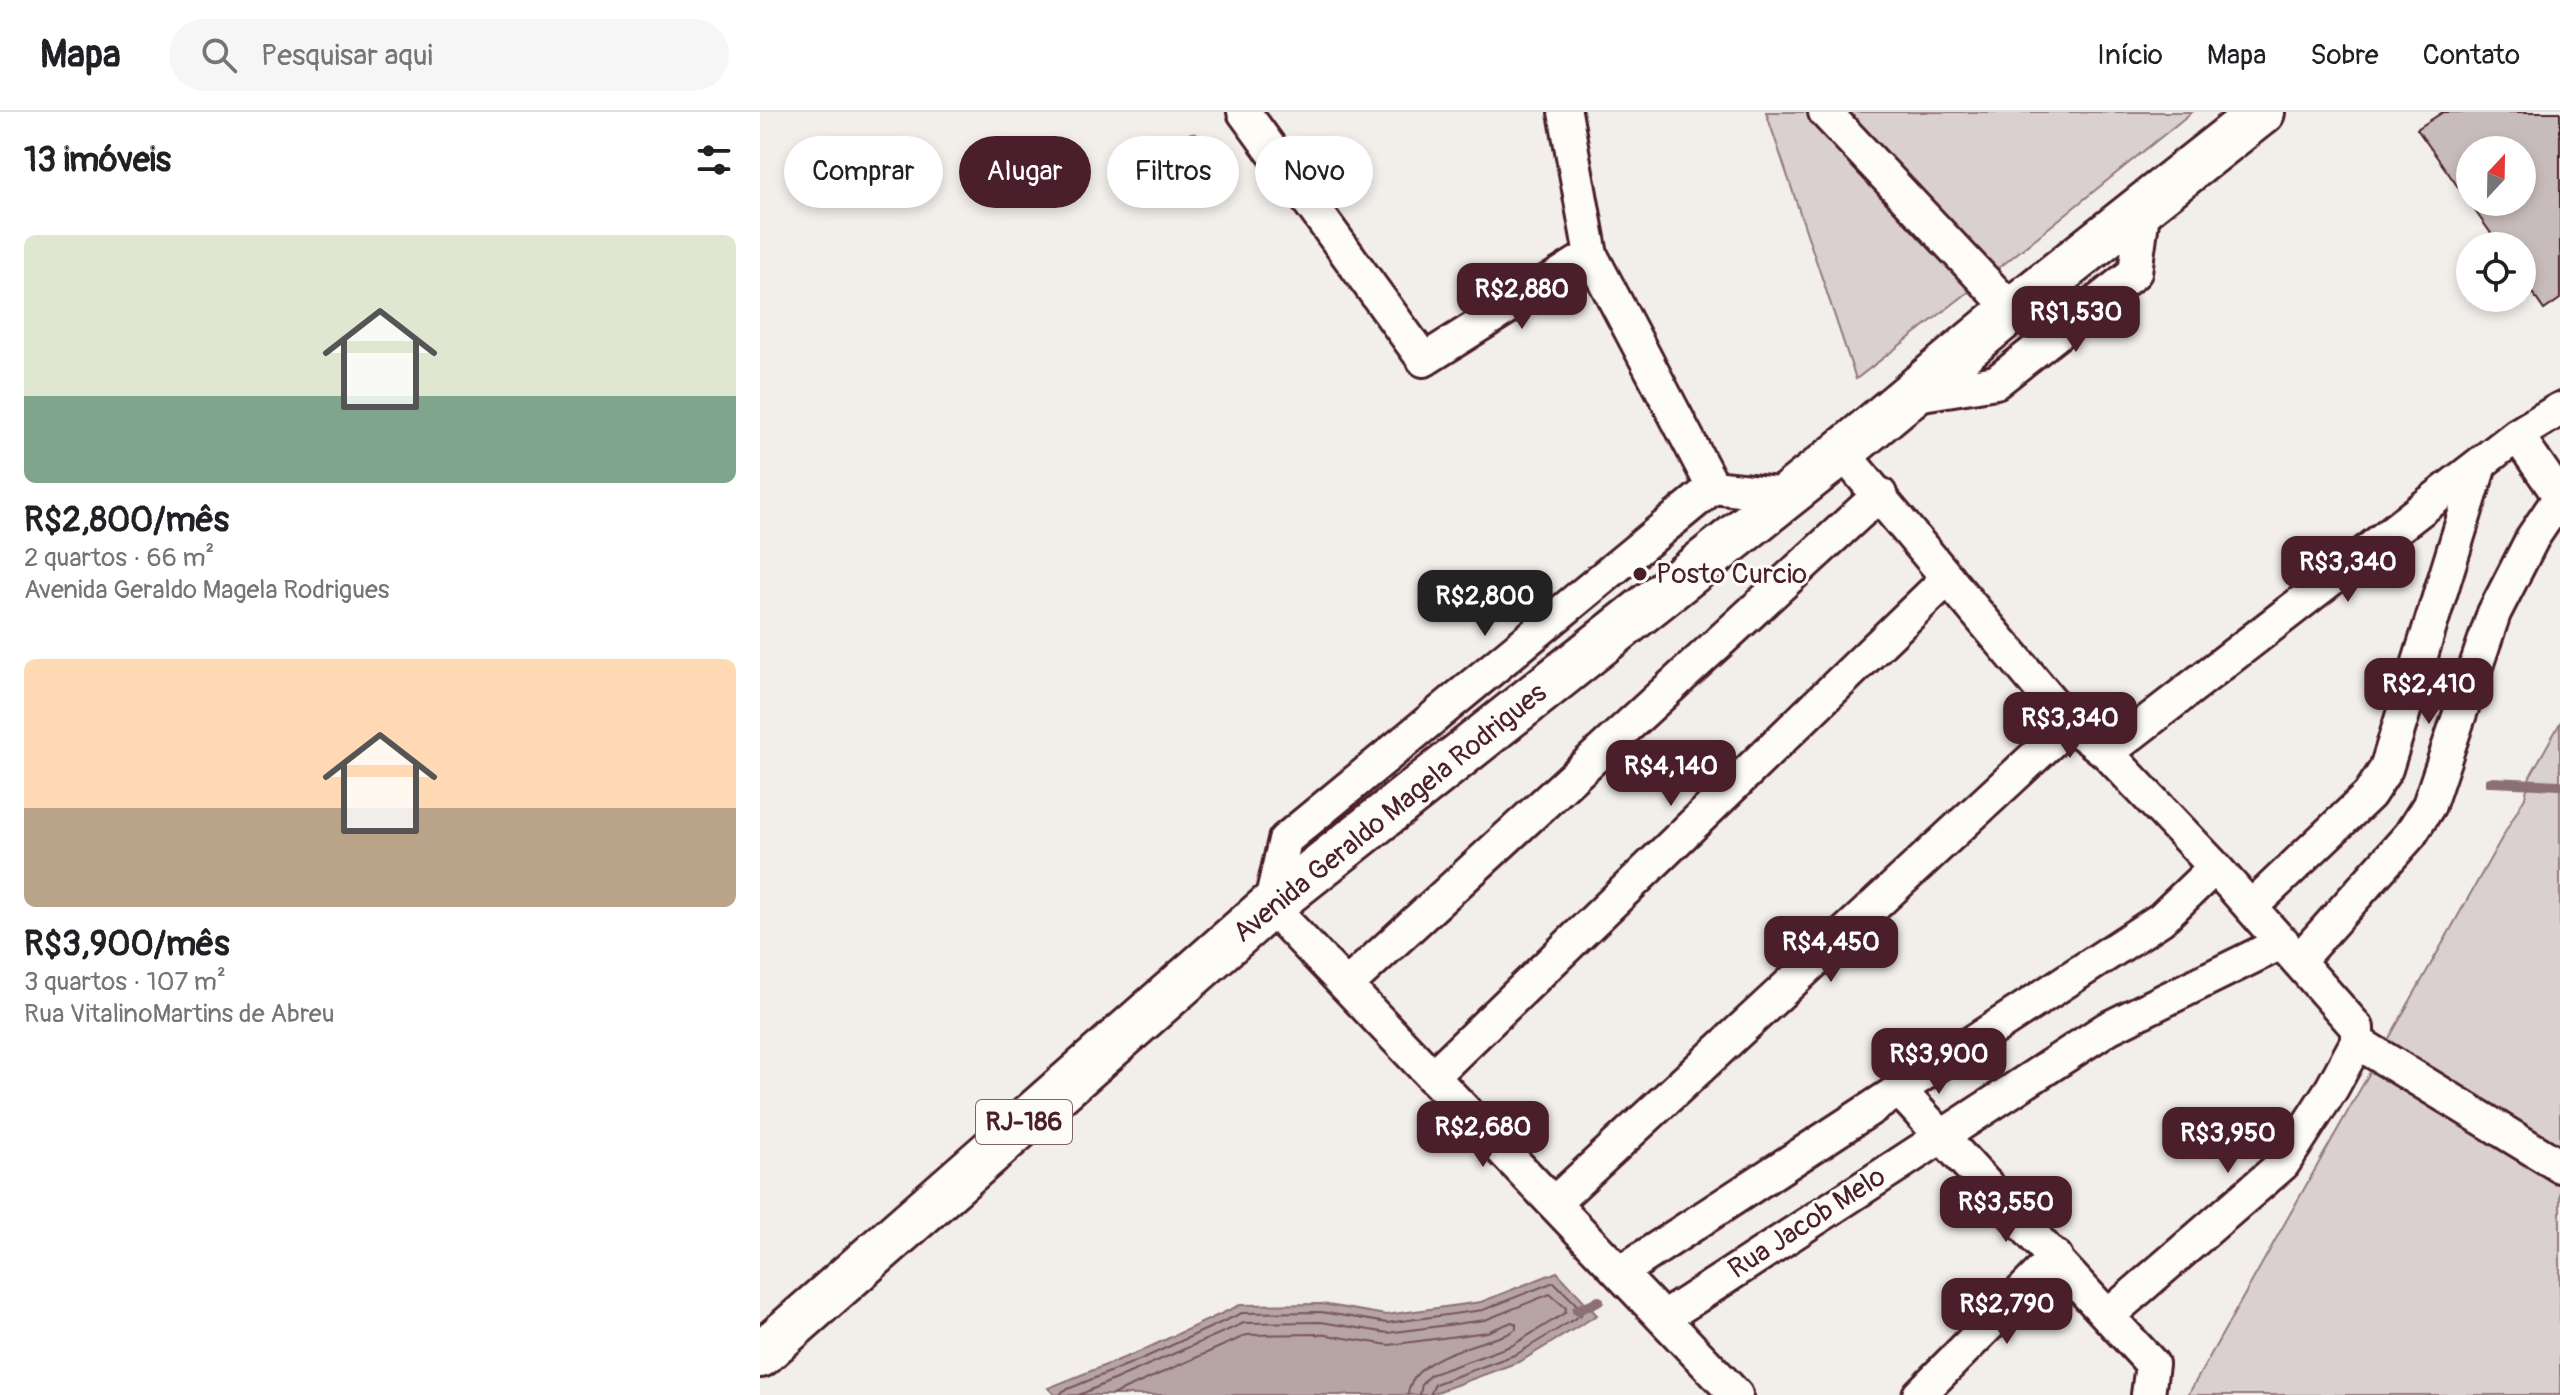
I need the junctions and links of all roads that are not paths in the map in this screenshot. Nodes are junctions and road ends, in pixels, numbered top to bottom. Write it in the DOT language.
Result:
graph roads {
  1 [pos="1244,112"];
  2 [pos="1565,112"];
  3 [pos="1825,112"];
  4 [pos="2262,112"];
  5 [pos="2144,206"];
  6 [pos="1591,255"];
  7 [pos="2012,310"];
  8 [pos="1907,396"];
  9 [pos="2560,409"];
  10 [pos="2517,435"];
  11 [pos="1842,452"];
  12 [pos="2479,468"];
  13 [pos="1713,487"];
  14 [pos="1880,494"];
  15 [pos="1787,495"];
  16 [pos="2560,497"];
  17 [pos="1948,578"];
  18 [pos="2070,724"];
  19 [pos="2107,753"];
  20 [pos="2215,867"];
  21 [pos="1270,906"];
  22 [pos="2251,907"];
  23 [pos="2291,951"];
  24 [pos="1346,986"];
  25 [pos="2357,1042"];
  26 [pos="1432,1077"];
  27 [pos="1898,1089"];
  28 [pos="1941,1135"];
  29 [pos="2560,1166"];
  30 [pos="1554,1203"];
  31 [pos="2056,1257"];
  32 [pos="1621,1272"];
  33 [pos="2109,1315"];
  34 [pos="1665,1317"];
  35 [pos="760,1355"];
  36 [pos="1736,1395"];
  37 [pos="1919,1395"];
  38 [pos="2148,1395"];
  1 -- 6 [label="street"];
  2 -- 6 [label="street"];
  3 -- 7 [label="street"];
  4 -- 5 [label="highway, Avenida Geraldo Magela Rodrigues / RJ-186"];
  5 -- 7 [label="highway, Avenida Geraldo Magela Rodrigues / RJ-186"];
  5 -- 8 [label="street"];
  6 -- 13 [label="street"];
  7 -- 8 [label="highway, Avenida Geraldo Magela Rodrigues / RJ-186"];
  8 -- 11 [label="highway, Avenida Geraldo Magela Rodrigues / RJ-186"];
  9 -- 10 [label="street"];
  10 -- 12 [label="street"];
  10 -- 16 [label="street"];
  11 -- 14 [label="street"];
  11 -- 15 [label="highway, Avenida Geraldo Magela Rodrigues / RJ-186"];
  12 -- 19 [label="street"];
  12 -- 22 [label="street"];
  13 -- 15 [label="street"];
  13 -- 21 [label="street"];
  14 -- 17 [label="street"];
  14 -- 24 [label="street"];
  15 -- 21 [label="highway, Avenida Geraldo Magela Rodrigues / RJ-186"];
  16 -- 23 [label="street"];
  17 -- 18 [label="street"];
  17 -- 26 [label="street"];
  18 -- 19 [label="street"];
  18 -- 30 [label="street"];
  19 -- 20 [label="street"];
  20 -- 22 [label="street"];
  20 -- 27 [label="street"];
  21 -- 24 [label="street"];
  21 -- 35 [label="highway, Avenida Geraldo Magela Rodrigues / RJ-186"];
  22 -- 23 [label="street"];
  23 -- 25 [label="street"];
  23 -- 28 [label="street, Rua Jacob Melo"];
  24 -- 26 [label="street"];
  25 -- 29 [label="street"];
  25 -- 33 [label="street"];
  26 -- 30 [label="street"];
  27 -- 28 [label="street"];
  27 -- 32 [label="street"];
  28 -- 31 [label="street"];
  28 -- 34 [label="street, Rua Jacob Melo"];
  30 -- 32 [label="street"];
  31 -- 33 [label="street"];
  31 -- 37 [label="street"];
  32 -- 34 [label="street"];
  33 -- 38 [label="street"];
  34 -- 36 [label="street"];
}
